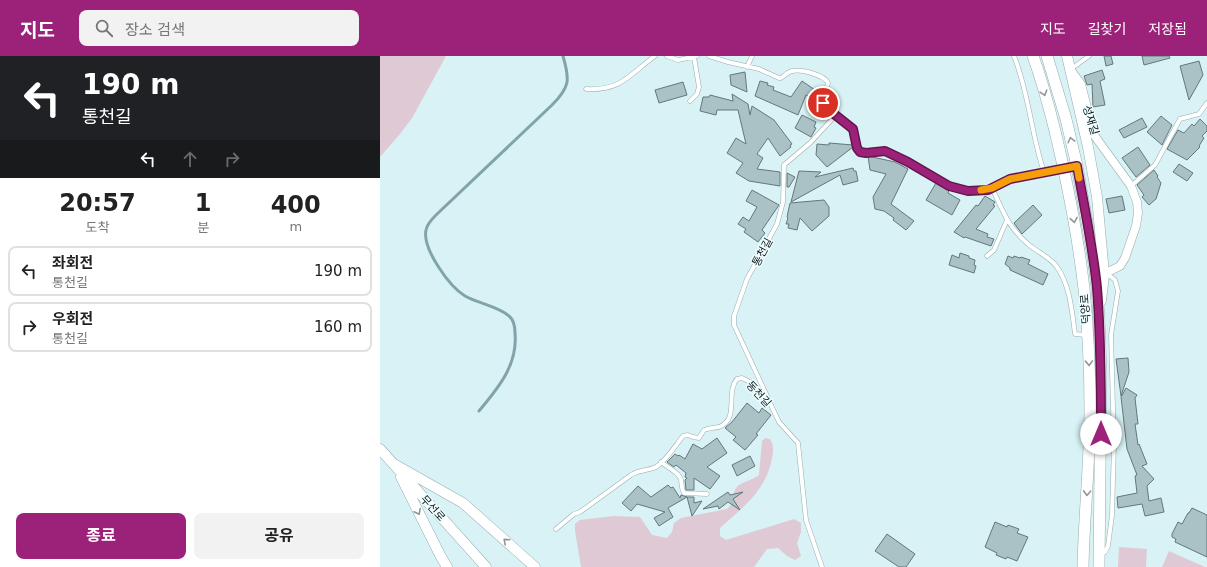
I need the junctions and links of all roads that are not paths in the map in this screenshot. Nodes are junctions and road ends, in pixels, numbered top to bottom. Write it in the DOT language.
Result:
graph roads {
  1 [pos="654,56"];
  2 [pos="666,56"];
  3 [pos="695,56"];
  4 [pos="708,56"];
  5 [pos="752,56"];
  6 [pos="1014,56"];
  7 [pos="1033,56"];
  8 [pos="1047,56"];
  9 [pos="1067,56"];
  10 [pos="1089,56"];
  11 [pos="747,66"];
  12 [pos="1070,69"];
  13 [pos="586,88"];
  14 [pos="690,101"];
  15 [pos="1207,103"];
  16 [pos="836,115"];
  17 [pos="1077,166"];
  18 [pos="1063,168"];
  19 [pos="1044,172"];
  20 [pos="1131,186"];
  21 [pos="992,188"];
  22 [pos="1007,220"];
  23 [pos="988,256"];
  24 [pos="1100,275"];
  25 [pos="1087,335"];
  26 [pos="769,401"];
  27 [pos="380,449"];
  28 [pos="661,462"];
  29 [pos="394,464"];
  30 [pos="707,494"];
  31 [pos="556,529"];
  32 [pos="1100,555"];
  33 [pos="1083,562"];
  34 [pos="447,567"];
  35 [pos="486,567"];
  36 [pos="535,567"];
  37 [pos="822,567"];
  38 [pos="1099,567"];
  1 -- 13 [label="lane"];
  2 -- 3 [label="lane"];
  3 -- 14 [label="lane"];
  4 -- 11 [label="lane"];
  5 -- 11 [label="lane"];
  6 -- 19 [label="lane"];
  7 -- 18 [label="main road, 덕양로, one-way"];
  17 -- 8 [label="main road, 덕양로, one-way"];
  9 -- 12 [label="street, 덕양로"];
  10 -- 12 [label="lane"];
  11 -- 16 [label="lane"];
  12 -- 20 [label="street, 성재길"];
  12 -- 24 [label="street, 덕양로"];
  15 -- 20 [label="lane"];
  16 -- 21 [label="lane"];
  16 -- 26 [label="lane, 통천길"];
  17 -- 18 [label="lane"];
  17 -- 24 [label="main road, 덕양로"];
  18 -- 19 [label="lane"];
  18 -- 25 [label="main road, 덕양로, one-way"];
  19 -- 21 [label="lane"];
  20 -- 24 [label="street, 성재길"];
  21 -- 22 [label="lane"];
  22 -- 23 [label="lane"];
  22 -- 25 [label="lane"];
  24 -- 32 [label="main road, 덕양로"];
  24 -- 32 [label="lane, 덕양로"];
  25 -- 33 [label="main road, 덕양로, one-way"];
  26 -- 28 [label="lane, 동천길"];
  26 -- 37 [label="lane, 동천길"];
  27 -- 29 [label="street, 무선로"];
  28 -- 30 [label="lane"];
  28 -- 31 [label="lane, 동천길"];
  29 -- 34 [label="street, one-way"];
  29 -- 35 [label="street, 무선로"];
  36 -- 29 [label="street, one-way"];
  32 -- 33 [label="main road"];
  32 -- 38 [label="main road, 덕양로"];
}
